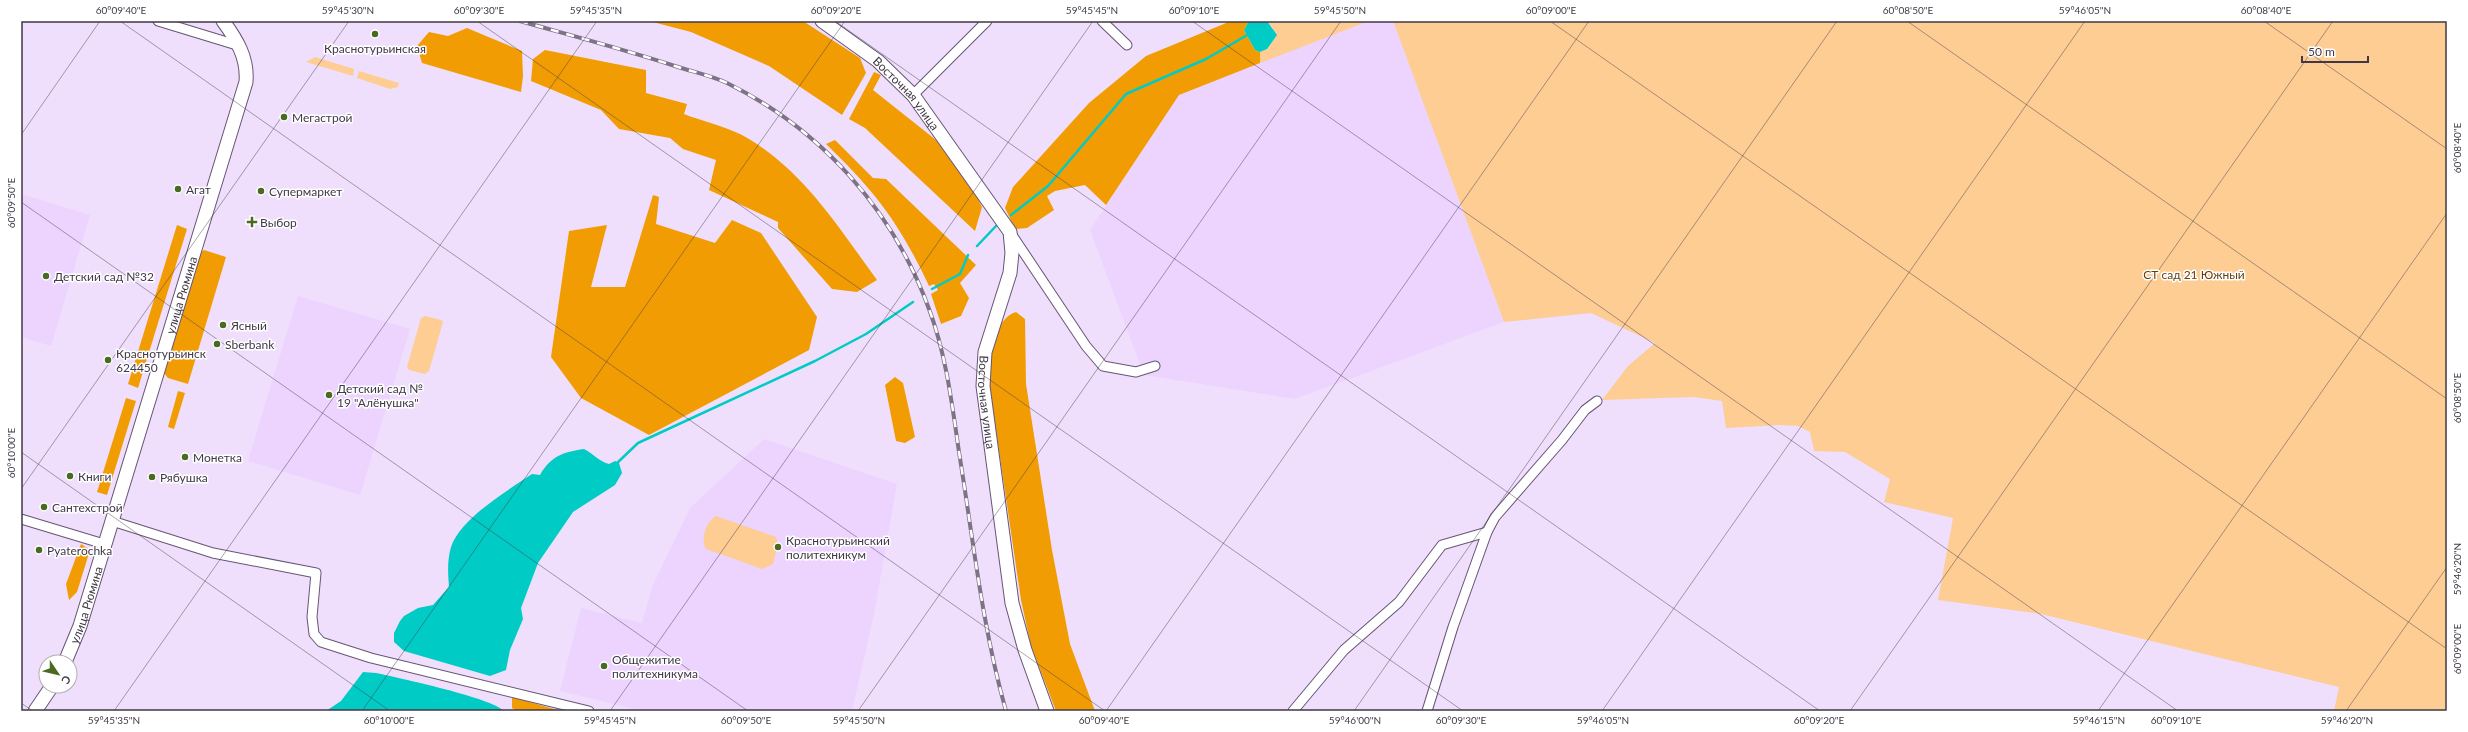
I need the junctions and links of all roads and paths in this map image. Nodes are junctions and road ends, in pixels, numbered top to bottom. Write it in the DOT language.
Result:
graph roads {
  1 [pos="158,21"];
  2 [pos="223,21"];
  3 [pos="822,21"];
  4 [pos="987,21"];
  5 [pos="1102,21"];
  6 [pos="1127,45"];
  7 [pos="240,46"];
  8 [pos="913,95"];
  9 [pos="1010,232"];
  10 [pos="1155,366"];
  11 [pos="1597,401"];
  12 [pos="21,519"];
  13 [pos="112,521"];
  14 [pos="1487,532"];
  15 [pos="104,544"];
  16 [pos="68,654"];
  17 [pos="47,694"];
  18 [pos="35,711"];
  19 [pos="588,711"];
  20 [pos="1048,711"];
  21 [pos="1293,711"];
  22 [pos="1427,711"];
  1 -- 7 [label="street"];
  2 -- 7 [label="street, улица Рюмина"];
  3 -- 8 [label="street, Восточная улица"];
  4 -- 8 [label="street"];
  5 -- 6 [label="street"];
  7 -- 13 [label="street, улица Рюмина"];
  8 -- 9 [label="street, Восточная улица"];
  9 -- 10 [label="street"];
  9 -- 20 [label="street, Восточная улица"];
  11 -- 14 [label="street"];
  12 -- 15 [label="street"];
  13 -- 15 [label="street, улица Рюмина"];
  13 -- 19 [label="street"];
  14 -- 21 [label="street"];
  14 -- 22 [label="street"];
  15 -- 16 [label="street, улица Рюмина"];
  17 -- 18 [label="street"];
}
